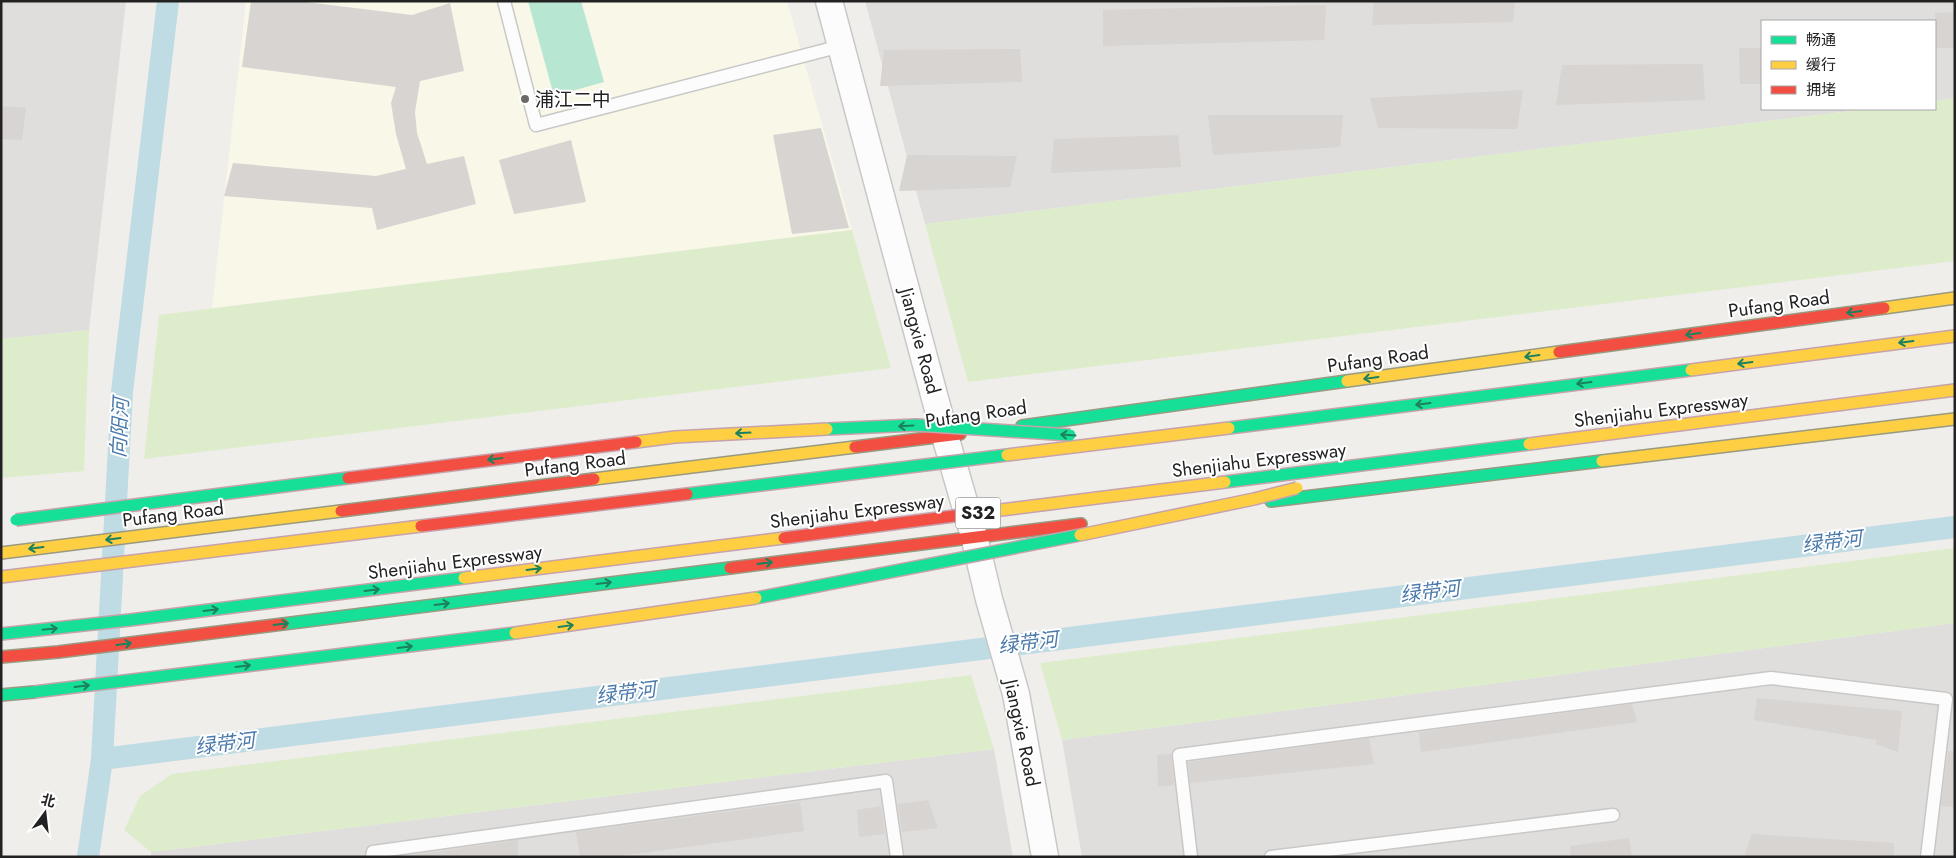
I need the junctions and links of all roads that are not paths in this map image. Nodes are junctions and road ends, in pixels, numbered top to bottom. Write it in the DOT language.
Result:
graph roads {
  1 [pos="504,1"];
  2 [pos="830,1"];
  3 [pos="841,46"];
  4 [pos="1955,298"];
  5 [pos="1955,336"];
  6 [pos="1955,390"];
  7 [pos="1955,419"];
  8 [pos="945,436"];
  9 [pos="1134,440"];
  10 [pos="1399,460"];
  11 [pos="1,522"];
  12 [pos="974,536"];
  13 [pos="1,553"];
  14 [pos="1,577"];
  15 [pos="1,634"];
  16 [pos="1,657"];
  17 [pos="1,695"];
  18 [pos="1613,815"];
  19 [pos="372,857"];
  20 [pos="897,857"];
  21 [pos="1045,857"];
  22 [pos="1191,857"];
  23 [pos="1271,857"];
  24 [pos="1927,857"];
  1 -- 3 [label="lane"];
  2 -- 3 [label="street, Jiangxie Road"];
  3 -- 8 [label="street, Jiangxie Road"];
  4 -- 8 [label="main road, Pufang Road, one-way"];
  5 -- 9 [label="main road, Shenjiahu Expressway, one-way, bridge"];
  6 -- 10 [label="main road, Shenjiahu Expressway / S32, bridge"];
  7 -- 12 [label="main road"];
  8 -- 12 [label="street, Jiangxie Road"];
  8 -- 13 [label="main road, Pufang Road, one-way"];
  9 -- 11 [label="main road, one-way, bridge"];
  9 -- 14 [label="main road, Shenjiahu Expressway, bridge"];
  15 -- 10 [label="main road, Shenjiahu Expressway / S32, one-way, bridge"];
  17 -- 10 [label="main road, one-way, bridge"];
  16 -- 12 [label="main road, one-way"];
  12 -- 21 [label="street, Jiangxie Road"];
  18 -- 23 [label="lane"];
  19 -- 20 [label="lane"];
  22 -- 24 [label="lane"];
}
